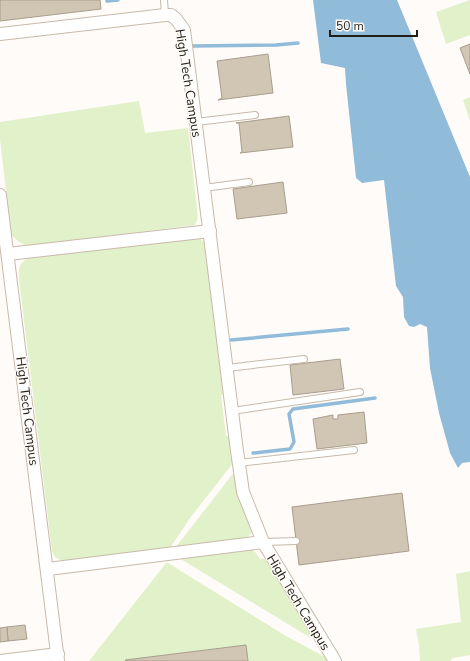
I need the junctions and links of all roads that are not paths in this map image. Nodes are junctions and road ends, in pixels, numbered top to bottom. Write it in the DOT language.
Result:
graph roads {
  1 [pos="164,0"];
  2 [pos="165,15"];
  3 [pos="0,34"];
  4 [pos="255,115"];
  5 [pos="196,122"];
  6 [pos="249,182"];
  7 [pos="204,188"];
  8 [pos="0,195"];
  9 [pos="210,231"];
  10 [pos="8,254"];
  11 [pos="304,359"];
  12 [pos="227,368"];
  13 [pos="360,392"];
  14 [pos="232,411"];
  15 [pos="354,450"];
  16 [pos="238,464"];
  17 [pos="296,541"];
  18 [pos="262,542"];
  19 [pos="48,569"];
  20 [pos="58,657"];
  21 [pos="0,661"];
  22 [pos="334,661"];
  1 -- 2 [label="lane"];
  2 -- 3 [label="street, High Tech Campus"];
  2 -- 5 [label="street, High Tech Campus"];
  4 -- 5 [label="lane"];
  5 -- 7 [label="street, High Tech Campus"];
  6 -- 7 [label="lane"];
  7 -- 9 [label="street, High Tech Campus"];
  8 -- 10 [label="street, High Tech Campus"];
  9 -- 10 [label="street"];
  9 -- 12 [label="street, High Tech Campus"];
  10 -- 19 [label="street, High Tech Campus"];
  11 -- 12 [label="lane"];
  12 -- 14 [label="street, High Tech Campus"];
  13 -- 14 [label="lane"];
  14 -- 16 [label="street, High Tech Campus"];
  15 -- 16 [label="lane"];
  16 -- 18 [label="street, High Tech Campus"];
  17 -- 18 [label="lane"];
  18 -- 19 [label="street, High Tech Campus"];
  18 -- 22 [label="street, High Tech Campus"];
  19 -- 20 [label="street, High Tech Campus"];
  20 -- 21 [label="street, High Tech Campus"];
}
